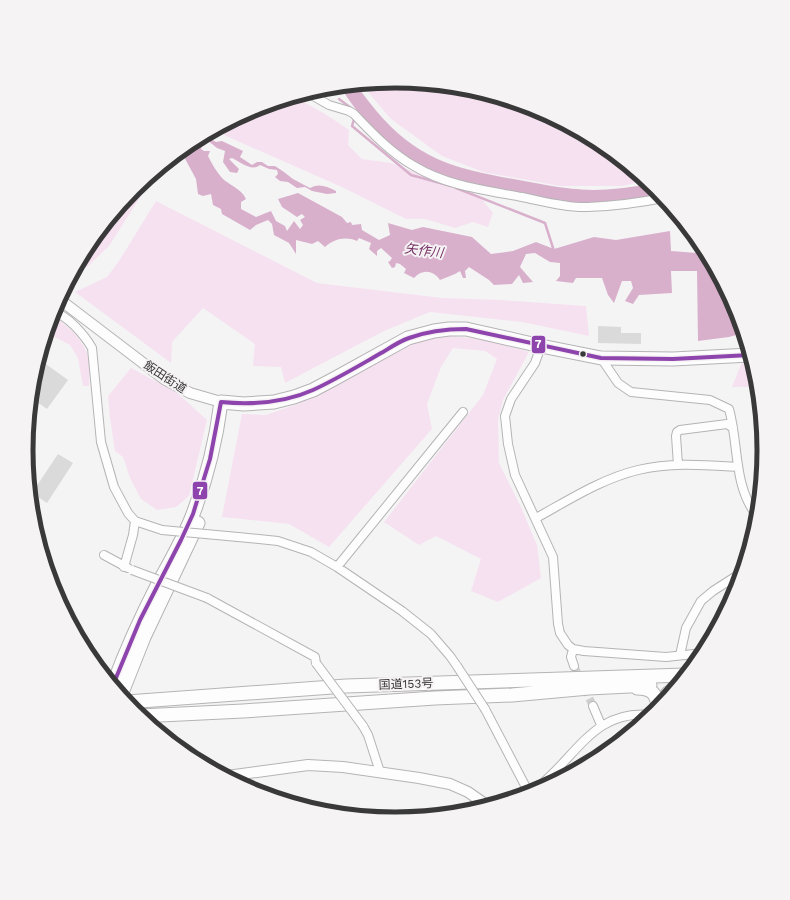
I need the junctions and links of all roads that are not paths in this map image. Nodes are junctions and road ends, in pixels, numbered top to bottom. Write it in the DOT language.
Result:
graph roads {
  1 [pos="315,97"];
  2 [pos="656,199"];
  3 [pos="64,303"];
  4 [pos="60,315"];
  5 [pos="541,346"];
  6 [pos="745,355"];
  7 [pos="601,358"];
  8 [pos="225,403"];
  9 [pos="463,412"];
  10 [pos="733,428"];
  11 [pos="678,465"];
  12 [pos="738,468"];
  13 [pos="752,507"];
  14 [pos="536,518"];
  15 [pos="135,521"];
  16 [pos="104,555"];
  17 [pos="124,567"];
  18 [pos="337,567"];
  19 [pos="733,578"];
  20 [pos="574,649"];
  21 [pos="694,654"];
  22 [pos="680,655"];
  23 [pos="574,666"];
  24 [pos="680,673"];
  25 [pos="659,675"];
  26 [pos="678,675"];
  27 [pos="115,679"];
  28 [pos="671,684"];
  29 [pos="589,688"];
  30 [pos="123,689"];
  31 [pos="657,699"];
  32 [pos="135,701"];
  33 [pos="593,706"];
  34 [pos="641,715"];
  35 [pos="149,716"];
  36 [pos="601,725"];
  37 [pos="380,772"];
  38 [pos="235,775"];
  39 [pos="549,778"];
  40 [pos="526,787"];
  41 [pos="482,802"];
  1 -- 2 [label="street"];
  3 -- 8 [label="street, 飯田街道"];
  4 -- 15 [label="street"];
  5 -- 7 [label="highway, 飯田街道"];
  5 -- 8 [label="highway, 飯田街道"];
  5 -- 14 [label="street"];
  6 -- 7 [label="highway, 飯田街道"];
  7 -- 10 [label="street"];
  8 -- 27 [label="highway"];
  8 -- 30 [label="highway"];
  9 -- 18 [label="street"];
  10 -- 11 [label="street"];
  10 -- 12 [label="street"];
  11 -- 12 [label="street"];
  11 -- 14 [label="street"];
  12 -- 13 [label="street"];
  14 -- 20 [label="street"];
  15 -- 17 [label="street"];
  15 -- 18 [label="street, bridge"];
  16 -- 17 [label="street"];
  17 -- 37 [label="street, bridge"];
  18 -- 40 [label="street, bridge"];
  19 -- 22 [label="street"];
  20 -- 22 [label="street"];
  20 -- 23 [label="street"];
  21 -- 22 [label="street"];
  24 -- 25 [label="highway"];
  25 -- 26 [label="highway, 国道153号"];
  25 -- 32 [label="highway, 国道153号"];
  28 -- 29 [label="highway, 国道153号"];
  29 -- 31 [label="highway"];
  29 -- 35 [label="highway, 国道153号"];
  33 -- 36 [label="street"];
  34 -- 36 [label="street"];
  36 -- 39 [label="street"];
  37 -- 38 [label="street"];
  37 -- 41 [label="street"];
}
